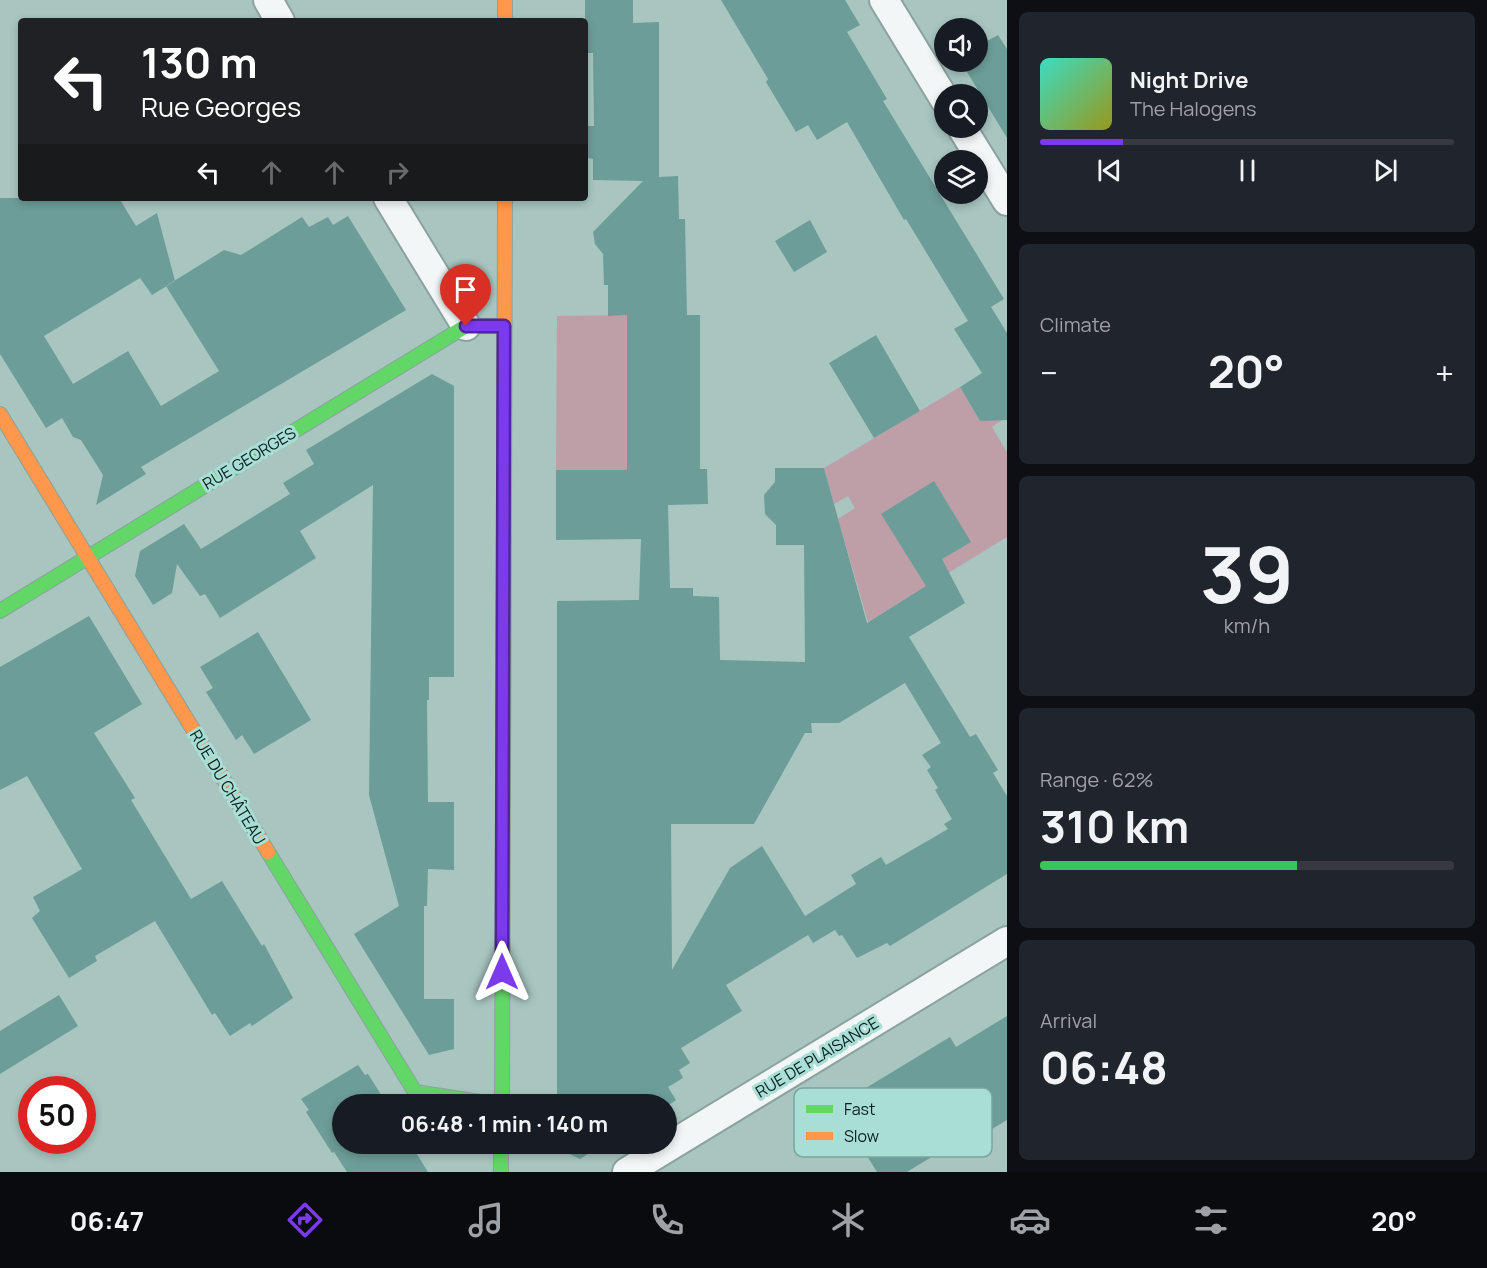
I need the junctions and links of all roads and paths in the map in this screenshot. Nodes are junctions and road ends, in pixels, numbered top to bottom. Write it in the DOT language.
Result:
graph roads {
  1 [pos="268,0"];
  2 [pos="505,0"];
  3 [pos="884,0"];
  4 [pos="278,18"];
  5 [pos="505,18"];
  6 [pos="935,84"];
  7 [pos="968,138"];
  8 [pos="390,201"];
  9 [pos="505,201"];
  10 [pos="1007,201"];
  11 [pos="466,326"];
  12 [pos="504,326"];
  13 [pos="0,414"];
  14 [pos="88,558"];
  15 [pos="0,611"];
  16 [pos="1007,941"];
  17 [pos="428,1094"];
  18 [pos="502,1094"];
  19 [pos="501,1154"];
  20 [pos="501,1172"];
  21 [pos="627,1172"];
  1 -- 4 [label="street"];
  2 -- 5 [label="street"];
  3 -- 6 [label="street"];
  7 -- 10 [label="street"];
  8 -- 11 [label="street"];
  9 -- 12 [label="street"];
  11 -- 12 [label="street"];
  11 -- 14 [label="street, RUE GEORGES"];
  12 -- 18 [label="street"];
  13 -- 14 [label="street, RUE DU CHÂTEAU"];
  14 -- 15 [label="street, RUE GEORGES"];
  14 -- 17 [label="street, RUE DU CHÂTEAU"];
  16 -- 21 [label="street, RUE DE PLAISANCE"];
  19 -- 20 [label="street"];
}
